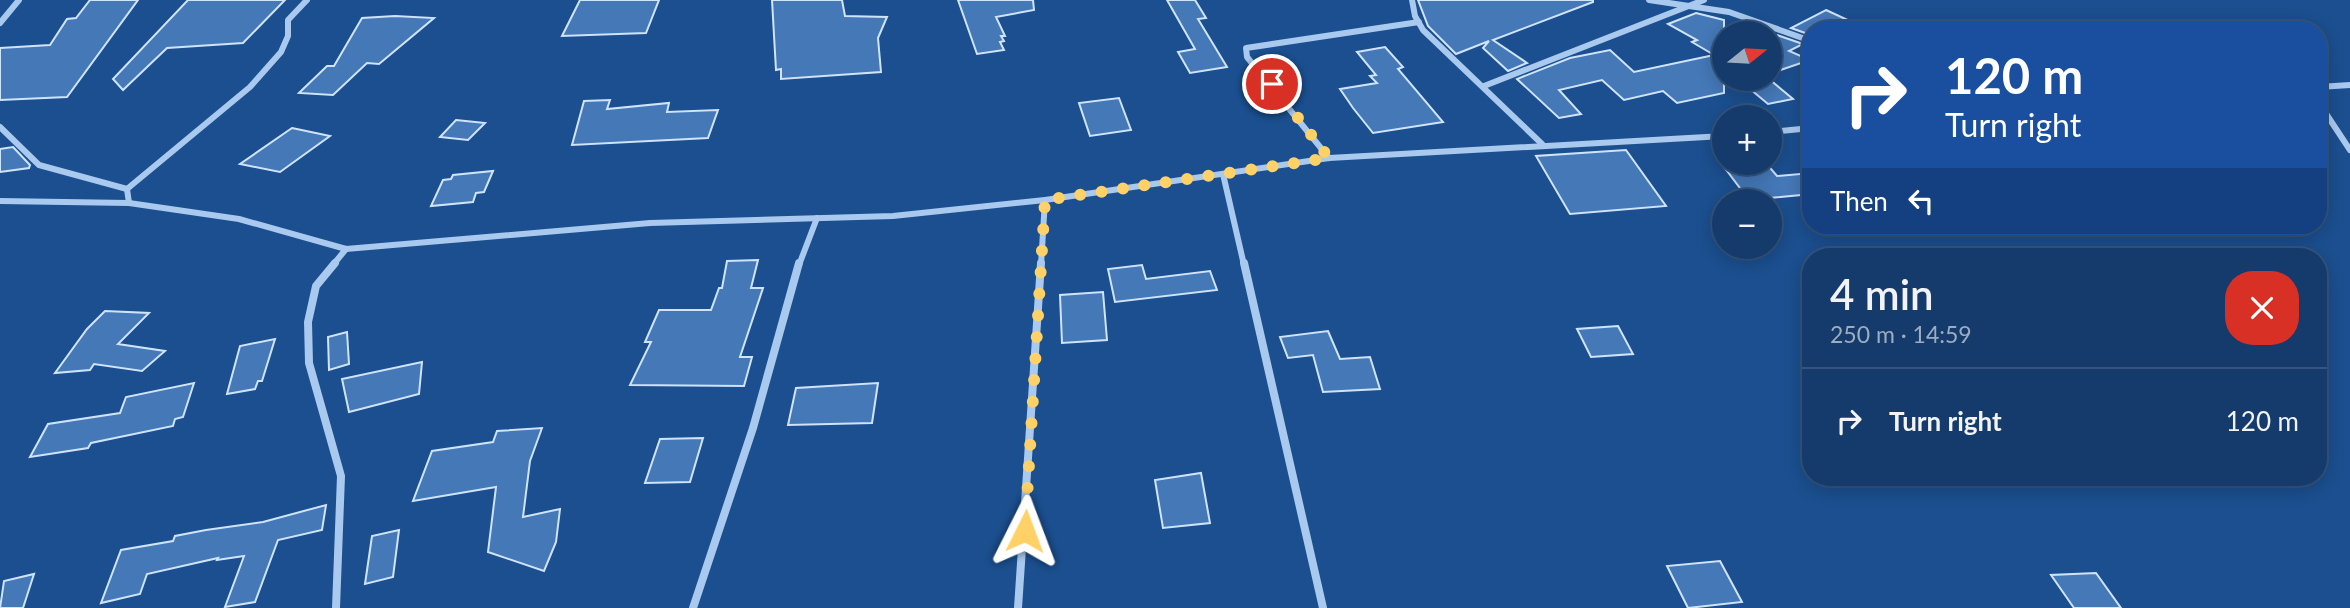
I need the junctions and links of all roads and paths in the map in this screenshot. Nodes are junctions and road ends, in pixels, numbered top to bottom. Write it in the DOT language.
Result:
graph roads {
  1 [pos="19,0"];
  2 [pos="307,0"];
  3 [pos="1412,0"];
  4 [pos="1649,0"];
  5 [pos="1704,0"];
  6 [pos="1694,6"];
  7 [pos="1419,22"];
  8 [pos="0,23"];
  9 [pos="1802,38"];
  10 [pos="2350,85"];
  11 [pos="1484,86"];
  12 [pos="2327,86"];
  13 [pos="2327,115"];
  14 [pos="0,127"];
  15 [pos="1802,129"];
  16 [pos="1782,131"];
  17 [pos="1712,137"];
  18 [pos="1542,144"];
  19 [pos="2350,150"];
  20 [pos="1329,158"];
  21 [pos="1223,174"];
  22 [pos="127,189"];
  23 [pos="1045,200"];
  24 [pos="0,201"];
  25 [pos="129,203"];
  26 [pos="817,218"];
  27 [pos="346,249"];
  28 [pos="336,608"];
  29 [pos="694,608"];
  30 [pos="1018,608"];
  31 [pos="1323,608"];
  1 -- 8 [label="street"];
  2 -- 22 [label="street"];
  3 -- 7 [label="street"];
  4 -- 6 [label="street"];
  5 -- 6 [label="street"];
  6 -- 9 [label="street"];
  6 -- 11 [label="street"];
  7 -- 11 [label="street"];
  7 -- 20 [label="street"];
  10 -- 12 [label="street"];
  11 -- 18 [label="street"];
  13 -- 19 [label="street"];
  14 -- 22 [label="street"];
  15 -- 16 [label="street"];
  17 -- 18 [label="street"];
  18 -- 20 [label="street"];
  20 -- 21 [label="street"];
  21 -- 23 [label="street"];
  21 -- 31 [label="street"];
  22 -- 25 [label="street"];
  23 -- 26 [label="street"];
  23 -- 30 [label="street"];
  24 -- 25 [label="street"];
  25 -- 27 [label="street"];
  26 -- 27 [label="street"];
  26 -- 29 [label="street"];
  27 -- 28 [label="street"];
}
